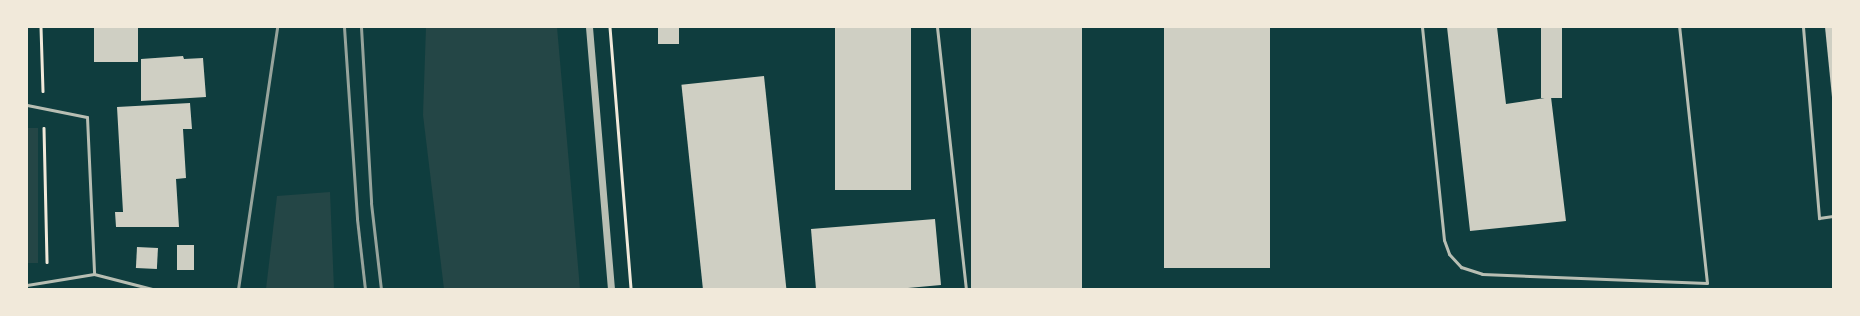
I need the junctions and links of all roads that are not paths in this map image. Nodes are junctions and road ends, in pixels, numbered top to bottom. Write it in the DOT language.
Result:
graph roads {
  1 [pos="589,27"];
  2 [pos="937,27"];
  3 [pos="1422,27"];
  4 [pos="1679,27"];
  5 [pos="1803,27"];
  6 [pos="27,105"];
  7 [pos="1833,216"];
  8 [pos="94,274"];
  9 [pos="27,286"];
  10 [pos="152,289"];
  11 [pos="611,289"];
  12 [pos="966,289"];
  1 -- 11 [label="street"];
  2 -- 12 [label="lane"];
  3 -- 4 [label="lane"];
  5 -- 7 [label="lane"];
  6 -- 8 [label="lane"];
  8 -- 9 [label="lane"];
  8 -- 10 [label="lane"];
}
